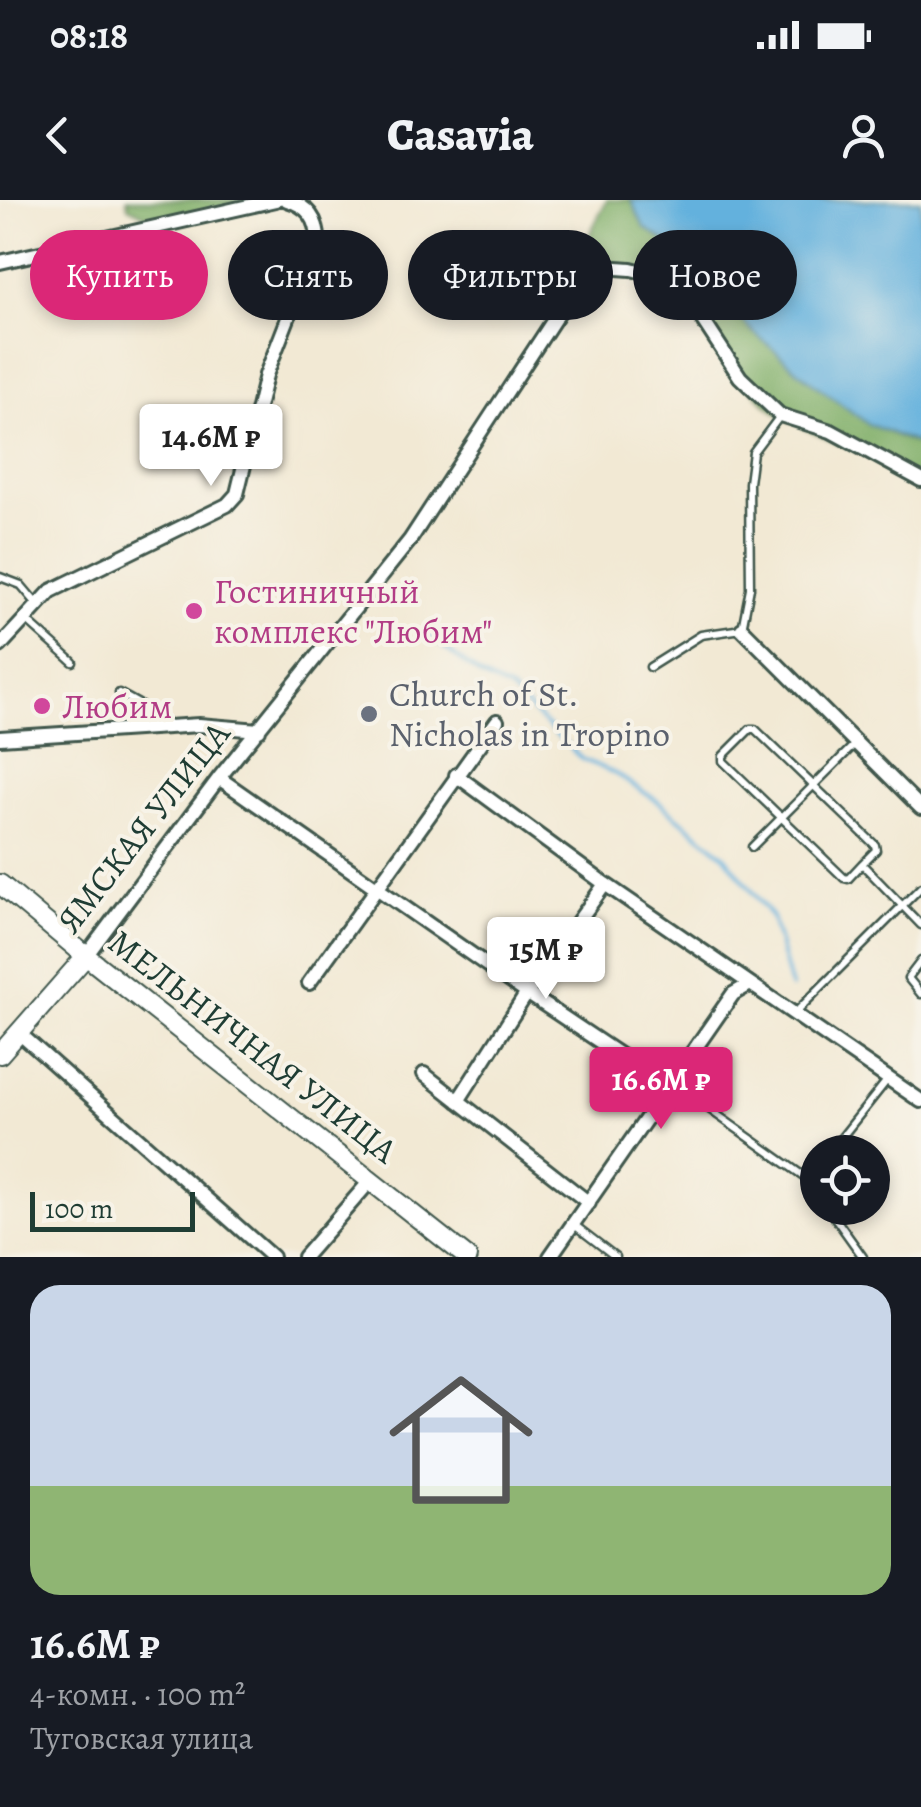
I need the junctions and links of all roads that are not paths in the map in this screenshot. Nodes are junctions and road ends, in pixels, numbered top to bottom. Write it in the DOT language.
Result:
graph roads {
  1 [pos="276,200"];
  2 [pos="287,200"];
  3 [pos="0,262"];
  4 [pos="780,416"];
  5 [pos="921,480"];
  6 [pos="0,577"];
  7 [pos="37,604"];
  8 [pos="24,619"];
  9 [pos="742,628"];
  10 [pos="0,646"];
  11 [pos="72,662"];
  12 [pos="650,666"];
  13 [pos="120,694"];
  14 [pos="497,721"];
  15 [pos="148,729"];
  16 [pos="259,730"];
  17 [pos="0,738"];
  18 [pos="856,743"];
  19 [pos="456,776"];
  20 [pos="220,778"];
  21 [pos="813,786"];
  22 [pos="921,808"];
  23 [pos="781,818"];
  24 [pos="752,847"];
  25 [pos="862,864"];
  26 [pos="0,884"];
  27 [pos="605,884"];
  28 [pos="376,887"];
  29 [pos="921,887"];
  30 [pos="902,906"];
  31 [pos="921,925"];
  32 [pos="86,956"];
  33 [pos="921,961"];
  34 [pos="309,983"];
  35 [pos="750,984"];
  36 [pos="527,993"];
  37 [pos="921,994"];
  38 [pos="795,1013"];
  39 [pos="19,1033"];
  40 [pos="0,1054"];
  41 [pos="424,1074"];
  42 [pos="889,1077"];
  43 [pos="666,1086"];
  44 [pos="458,1101"];
  45 [pos="921,1101"];
  46 [pos="843,1135"];
  47 [pos="800,1174"];
  48 [pos="372,1180"];
  49 [pos="589,1202"];
  50 [pos="573,1224"];
  51 [pos="840,1225"];
  52 [pos="272,1257"];
  53 [pos="304,1257"];
  54 [pos="467,1257"];
  55 [pos="550,1257"];
  56 [pos="616,1257"];
  57 [pos="863,1257"];
  1 -- 3 [label="street"];
  2 -- 7 [label="street"];
  4 -- 5 [label="street"];
  4 -- 9 [label="lane"];
  4 -- 16 [label="street, ЯМСКАЯ УЛИЦА"];
  6 -- 7 [label="lane"];
  7 -- 8 [label="street"];
  8 -- 10 [label="street"];
  8 -- 11 [label="lane"];
  9 -- 12 [label="lane"];
  9 -- 18 [label="street"];
  13 -- 15 [label="lane"];
  14 -- 19 [label="street"];
  15 -- 16 [label="street"];
  15 -- 17 [label="street"];
  16 -- 20 [label="street, ЯМСКАЯ УЛИЦА"];
  18 -- 21 [label="lane"];
  18 -- 22 [label="street"];
  19 -- 27 [label="street"];
  19 -- 28 [label="street"];
  20 -- 28 [label="street"];
  20 -- 32 [label="street, ЯМСКАЯ УЛИЦА"];
  21 -- 23 [label="lane"];
  21 -- 23 [label="lane"];
  21 -- 25 [label="lane"];
  23 -- 24 [label="lane"];
  23 -- 25 [label="lane"];
  25 -- 30 [label="lane"];
  26 -- 32 [label="street, МЕЛЬНИЧНАЯ УЛИЦА"];
  27 -- 35 [label="street"];
  27 -- 36 [label="street"];
  28 -- 34 [label="street"];
  28 -- 36 [label="street"];
  29 -- 30 [label="lane"];
  30 -- 31 [label="lane"];
  30 -- 38 [label="lane"];
  32 -- 39 [label="street, ЯМСКАЯ УЛИЦА"];
  32 -- 48 [label="street, МЕЛЬНИЧНАЯ УЛИЦА"];
  33 -- 37 [label="lane"];
  35 -- 38 [label="street"];
  35 -- 43 [label="street"];
  36 -- 43 [label="street"];
  36 -- 44 [label="street"];
  38 -- 42 [label="street"];
  39 -- 40 [label="street, ЯМСКАЯ УЛИЦА"];
  39 -- 52 [label="street"];
  41 -- 44 [label="street"];
  42 -- 45 [label="street"];
  42 -- 46 [label="lane"];
  43 -- 47 [label="lane"];
  43 -- 49 [label="street"];
  44 -- 49 [label="street"];
  48 -- 53 [label="street"];
  48 -- 54 [label="street, МЕЛЬНИЧНАЯ УЛИЦА"];
  49 -- 50 [label="street"];
  50 -- 55 [label="street"];
  50 -- 56 [label="lane"];
  51 -- 57 [label="lane"];
}
